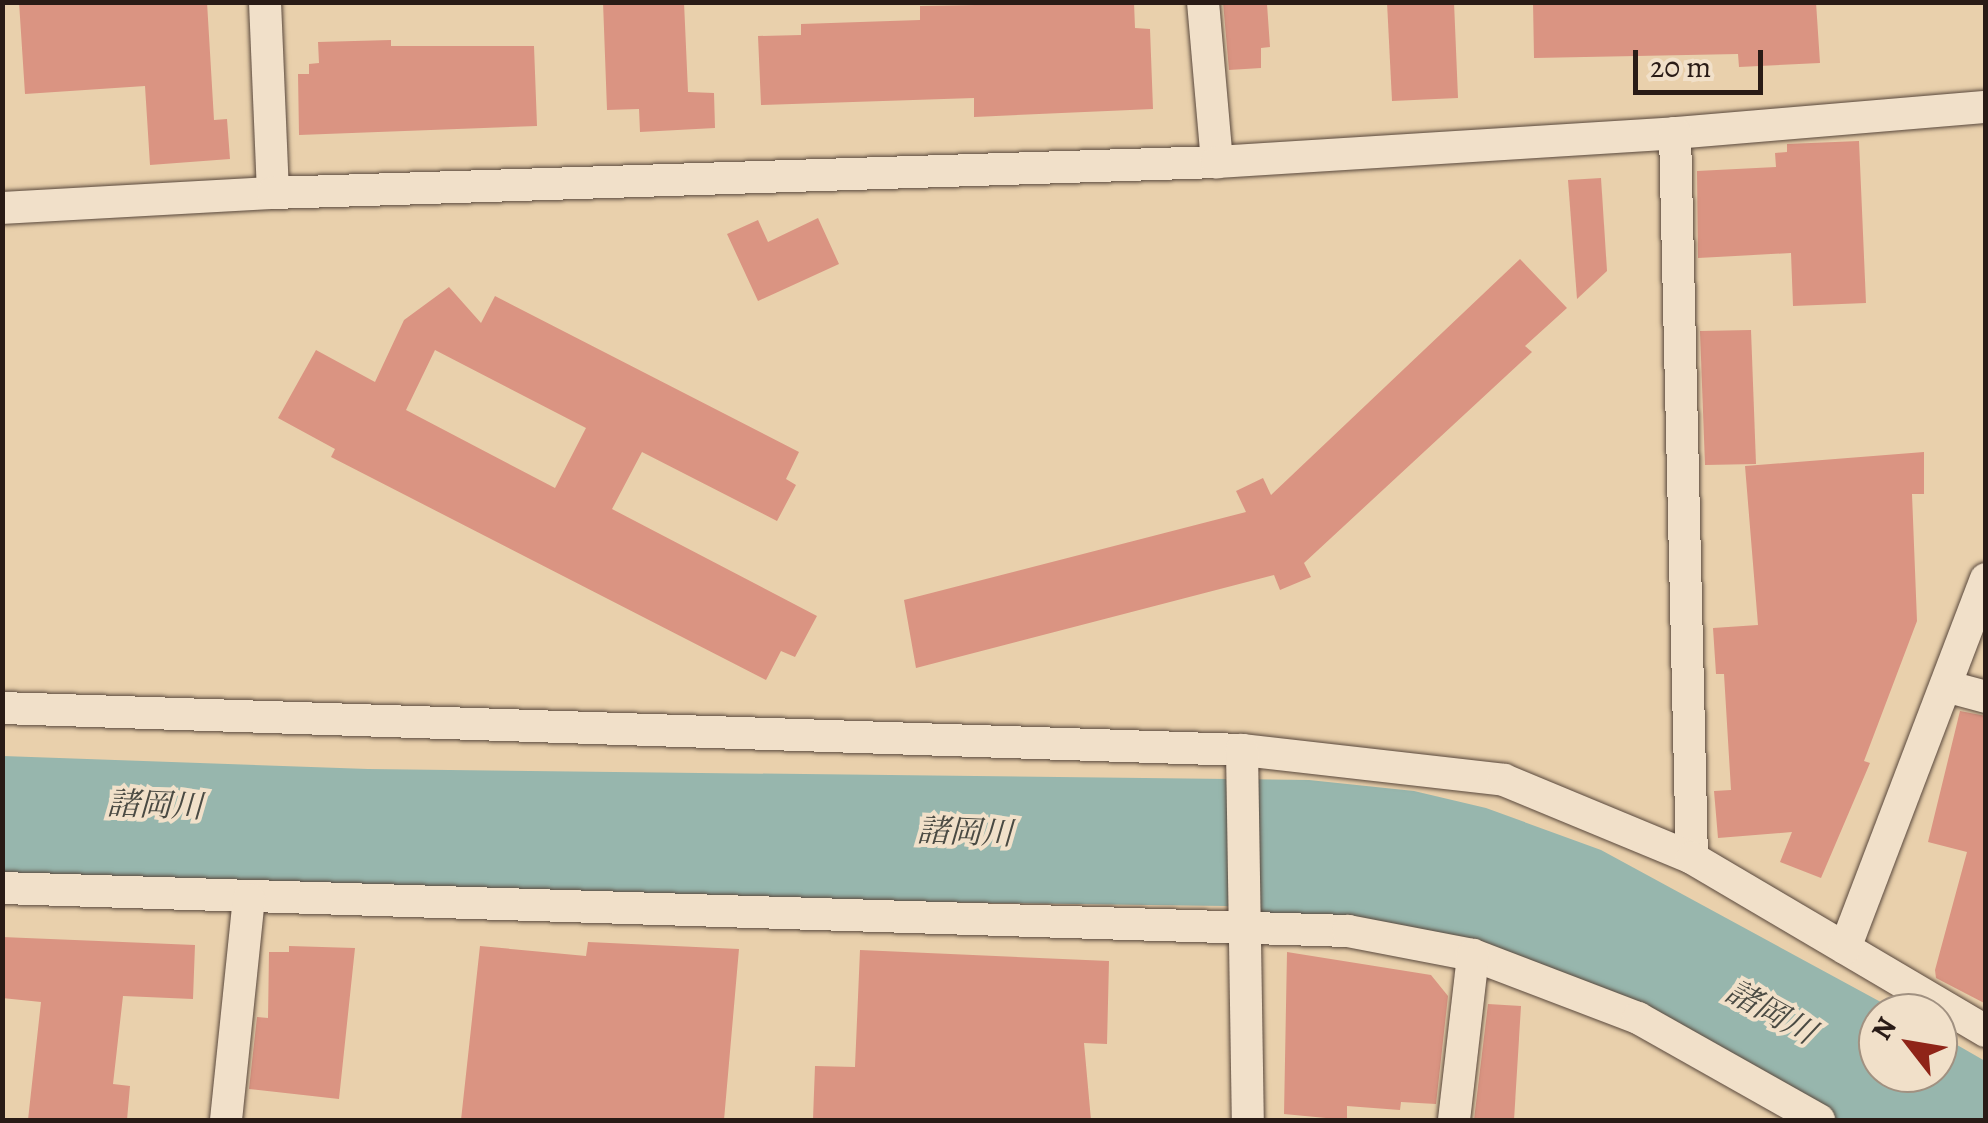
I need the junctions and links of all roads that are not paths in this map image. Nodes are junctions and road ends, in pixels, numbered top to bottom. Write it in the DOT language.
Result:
graph roads {
  1 [pos="265,2"];
  2 [pos="1203,2"];
  3 [pos="1986,107"];
  4 [pos="1675,132"];
  5 [pos="1217,162"];
  6 [pos="273,193"];
  7 [pos="2,208"];
  8 [pos="1986,579"];
  9 [pos="1948,686"];
  10 [pos="1986,697"];
  11 [pos="2,708"];
  12 [pos="1242,750"];
  13 [pos="1692,858"];
  14 [pos="2,888"];
  15 [pos="249,899"];
  16 [pos="1242,927"];
  17 [pos="1845,948"];
  18 [pos="1474,955"];
  19 [pos="1986,1031"];
  20 [pos="226,1120"];
  21 [pos="1248,1120"];
  22 [pos="1454,1120"];
  23 [pos="1819,1120"];
  1 -- 6 [label="street"];
  2 -- 5 [label="street"];
  3 -- 4 [label="street"];
  4 -- 5 [label="street"];
  4 -- 13 [label="street"];
  5 -- 6 [label="street"];
  6 -- 7 [label="street"];
  8 -- 9 [label="street"];
  9 -- 10 [label="street"];
  9 -- 17 [label="street"];
  11 -- 12 [label="street"];
  12 -- 13 [label="street"];
  12 -- 16 [label="street"];
  13 -- 17 [label="street"];
  14 -- 15 [label="street"];
  15 -- 16 [label="street"];
  15 -- 20 [label="street"];
  16 -- 18 [label="street"];
  16 -- 21 [label="street"];
  17 -- 19 [label="street"];
  18 -- 22 [label="street"];
  18 -- 23 [label="street"];
}
